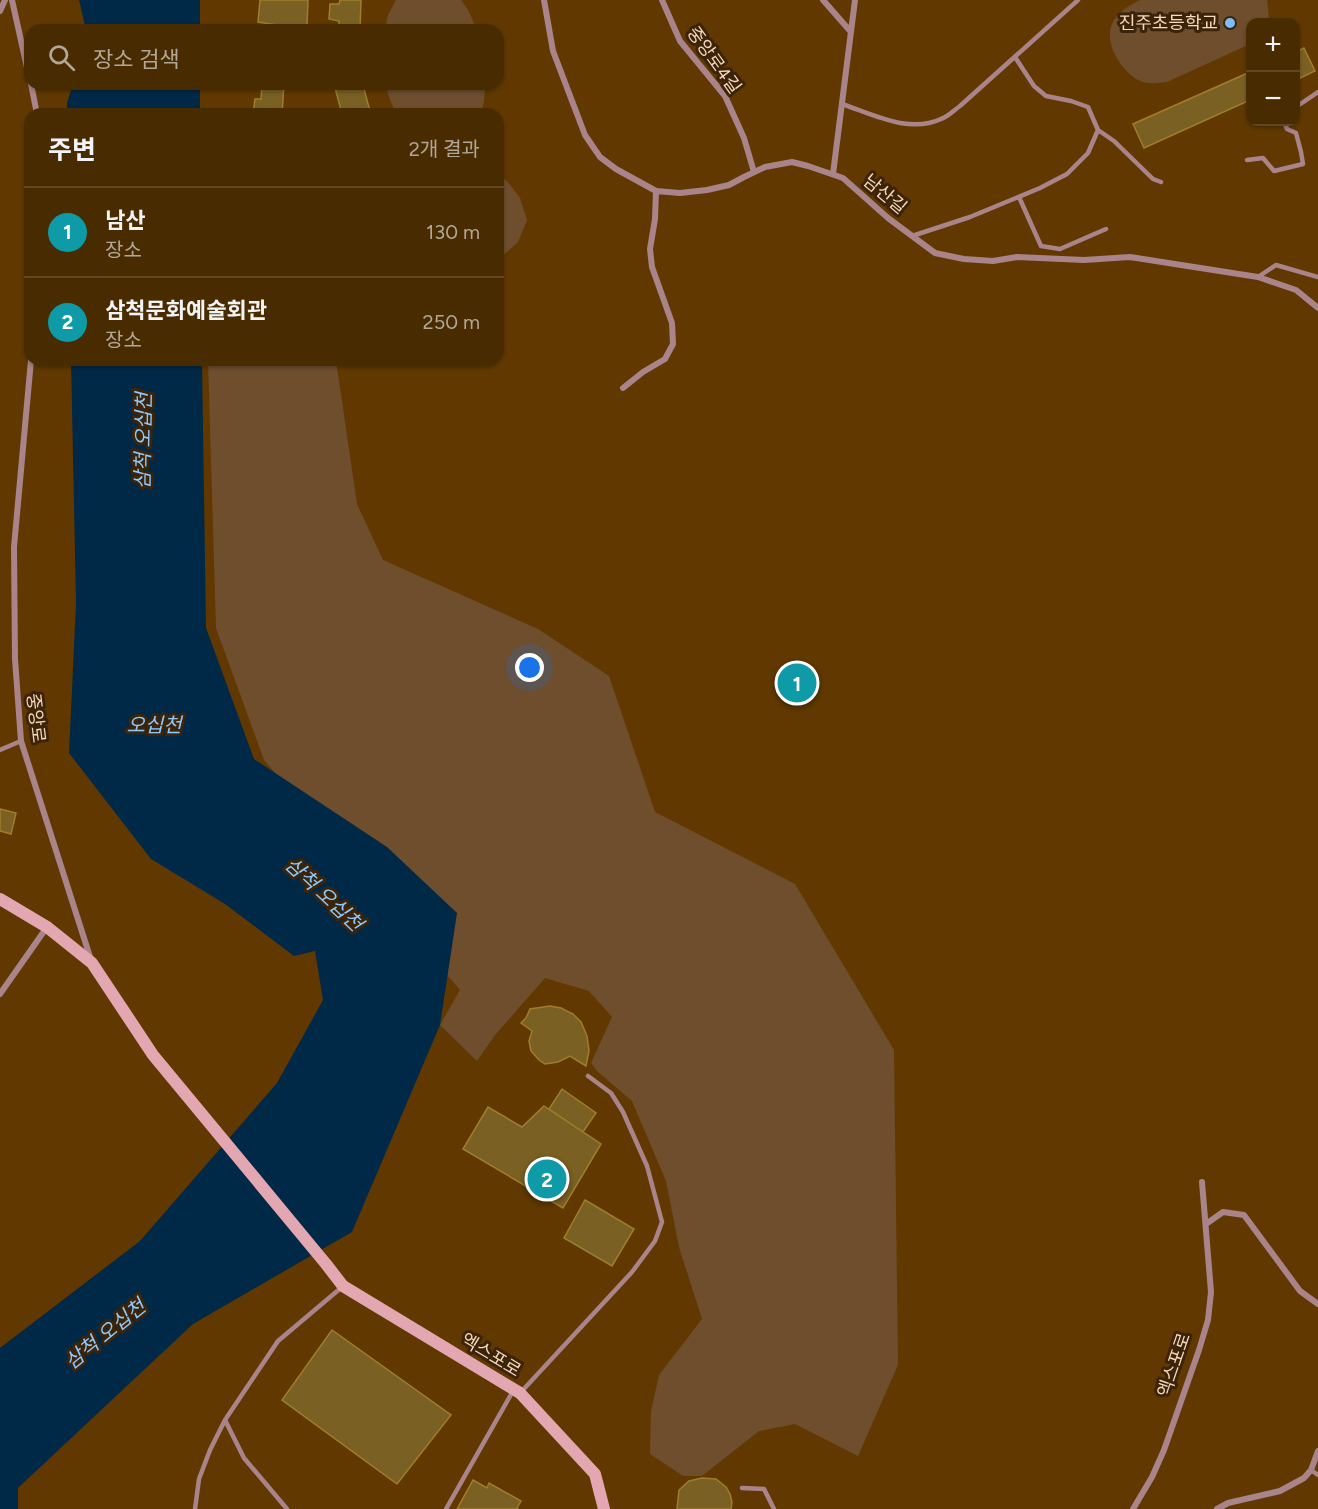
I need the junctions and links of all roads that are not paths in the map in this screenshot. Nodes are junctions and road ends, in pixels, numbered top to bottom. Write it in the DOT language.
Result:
graph roads {
  1 [pos="5,0"];
  2 [pos="12,0"];
  3 [pos="544,0"];
  4 [pos="662,0"];
  5 [pos="823,0"];
  6 [pos="855,0"];
  7 [pos="1078,0"];
  8 [pos="0,11"];
  9 [pos="850,32"];
  10 [pos="24,55"];
  11 [pos="1015,57"];
  12 [pos="32,90"];
  13 [pos="1318,92"];
  14 [pos="842,104"];
  15 [pos="1300,104"];
  16 [pos="36,108"];
  17 [pos="1286,126"];
  18 [pos="1098,130"];
  19 [pos="1247,160"];
  20 [pos="754,172"];
  21 [pos="833,174"];
  22 [pos="1161,182"];
  23 [pos="656,191"];
  24 [pos="1019,197"];
  25 [pos="1106,229"];
  26 [pos="912,236"];
  27 [pos="1060,249"];
  28 [pos="1055,259"];
  29 [pos="1258,276"];
  30 [pos="1318,277"];
  31 [pos="1318,308"];
  32 [pos="30,366"];
  33 [pos="623,388"];
  34 [pos="21,741"];
  35 [pos="0,750"];
  36 [pos="0,899"];
  37 [pos="46,927"];
  38 [pos="92,963"];
  39 [pos="0,994"];
  40 [pos="588,1076"];
  41 [pos="1202,1182"];
  42 [pos="1206,1224"];
  43 [pos="343,1286"];
  44 [pos="1318,1305"];
  45 [pos="516,1392"];
  46 [pos="225,1420"];
  47 [pos="1318,1451"];
  48 [pos="1311,1470"];
  49 [pos="1318,1475"];
  50 [pos="742,1488"];
  51 [pos="195,1509"];
  52 [pos="287,1509"];
  53 [pos="446,1509"];
  54 [pos="604,1509"];
  55 [pos="774,1509"];
  56 [pos="1133,1509"];
  57 [pos="1217,1509"];
  1 -- 8 [label="street"];
  2 -- 10 [label="street"];
  3 -- 23 [label="street, 남산길"];
  4 -- 20 [label="street, 중앙로4길"];
  5 -- 9 [label="street"];
  6 -- 9 [label="street"];
  7 -- 11 [label="lane"];
  9 -- 14 [label="street"];
  11 -- 14 [label="lane"];
  11 -- 18 [label="lane"];
  12 -- 16 [label="street"];
  13 -- 15 [label="lane"];
  14 -- 21 [label="street"];
  17 -- 19 [label="lane"];
  18 -- 22 [label="lane"];
  18 -- 24 [label="lane"];
  20 -- 21 [label="street, 남산길"];
  20 -- 23 [label="street, 남산길"];
  21 -- 26 [label="street, 남산길"];
  23 -- 33 [label="street"];
  24 -- 26 [label="lane"];
  24 -- 27 [label="lane"];
  25 -- 27 [label="lane"];
  26 -- 28 [label="street, 남산길"];
  27 -- 28 [label="lane"];
  28 -- 29 [label="street, 남산길"];
  29 -- 30 [label="lane"];
  29 -- 31 [label="street, 남산길"];
  32 -- 34 [label="street, 중앙로"];
  34 -- 35 [label="lane"];
  34 -- 38 [label="street, 중앙로"];
  36 -- 37 [label="street"];
  37 -- 38 [label="street"];
  37 -- 39 [label="street"];
  38 -- 43 [label="street, 엑스포로"];
  40 -- 45 [label="lane"];
  41 -- 42 [label="street, 엑스포로"];
  42 -- 44 [label="street"];
  42 -- 56 [label="street, 엑스포로"];
  43 -- 45 [label="street, 엑스포로"];
  43 -- 46 [label="lane"];
  45 -- 53 [label="lane"];
  45 -- 54 [label="street, 엑스포로"];
  46 -- 51 [label="lane"];
  46 -- 52 [label="lane"];
  47 -- 48 [label="street"];
  48 -- 49 [label="lane"];
  48 -- 57 [label="street"];
  50 -- 55 [label="lane"];
}
